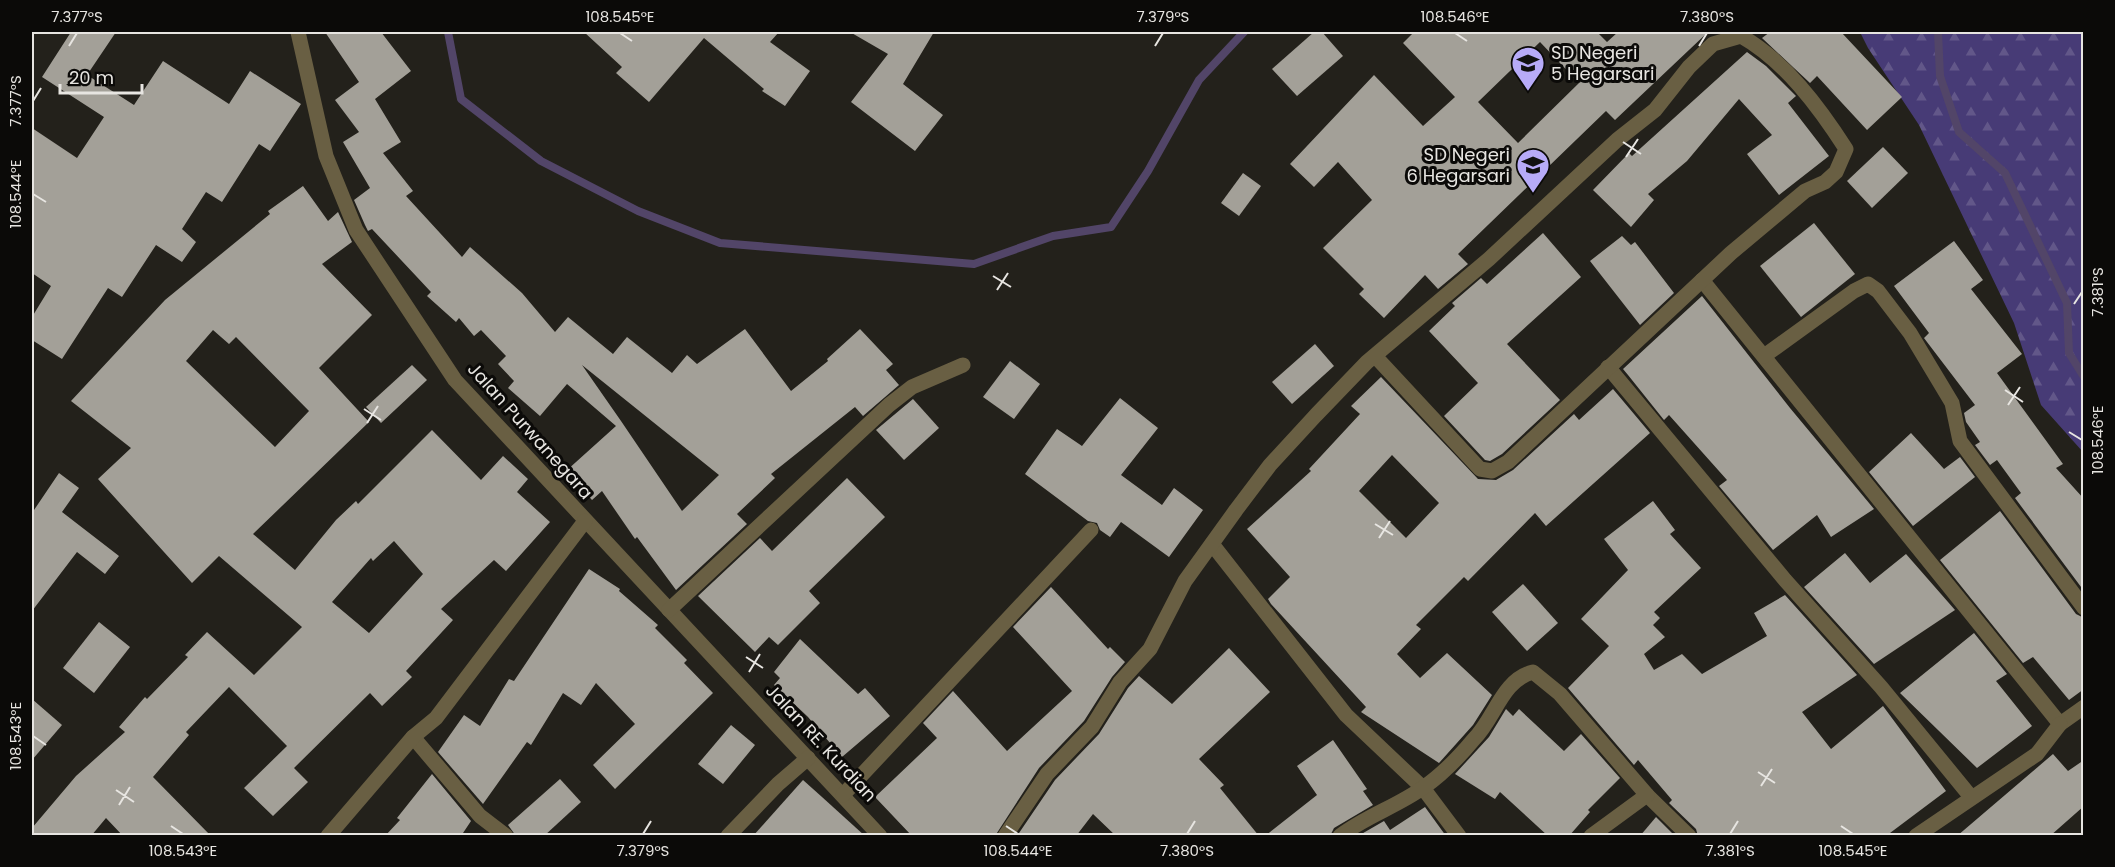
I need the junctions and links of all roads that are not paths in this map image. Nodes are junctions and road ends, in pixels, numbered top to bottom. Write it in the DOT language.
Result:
graph roads {
  1 [pos="298,32"];
  2 [pos="1718,38"];
  3 [pos="1702,280"];
  4 [pos="1375,356"];
  5 [pos="1764,356"];
  6 [pos="963,365"];
  7 [pos="1608,367"];
  8 [pos="585,521"];
  9 [pos="1091,530"];
  10 [pos="1212,544"];
  11 [pos="2084,608"];
  12 [pos="669,610"];
  13 [pos="2084,707"];
  14 [pos="2060,724"];
  15 [pos="413,737"];
  16 [pos="808,758"];
  17 [pos="1423,788"];
  18 [pos="843,795"];
  19 [pos="1647,795"];
  20 [pos="1971,798"];
  21 [pos="328,836"];
  22 [pos="506,836"];
  23 [pos="728,836"];
  24 [pos="880,836"];
  25 [pos="1005,836"];
  26 [pos="1340,836"];
  27 [pos="1459,836"];
  28 [pos="1592,836"];
  29 [pos="1689,836"];
  30 [pos="1916,836"];
  1 -- 8 [label="street, Jalan Purwanegara"];
  2 -- 3 [label="street"];
  2 -- 4 [label="street"];
  3 -- 5 [label="street"];
  3 -- 7 [label="street"];
  4 -- 7 [label="street"];
  4 -- 10 [label="street"];
  5 -- 11 [label="street"];
  5 -- 14 [label="street"];
  6 -- 12 [label="street"];
  7 -- 20 [label="street"];
  8 -- 12 [label="street, Jalan RE. Kurdian"];
  8 -- 15 [label="street, Jalan Purwanegara"];
  9 -- 18 [label="street"];
  10 -- 17 [label="street"];
  10 -- 25 [label="street"];
  12 -- 16 [label="street, Jalan RE. Kurdian"];
  13 -- 14 [label="street"];
  14 -- 20 [label="street"];
  15 -- 21 [label="street, Jalan Purwanegara"];
  15 -- 22 [label="street"];
  16 -- 18 [label="street, Jalan RE. Kurdian"];
  16 -- 23 [label="street"];
  17 -- 19 [label="street"];
  17 -- 26 [label="street"];
  17 -- 27 [label="street"];
  18 -- 24 [label="street, Jalan RE. Kurdian"];
  19 -- 28 [label="street"];
  19 -- 29 [label="street"];
  20 -- 30 [label="street"];
}
